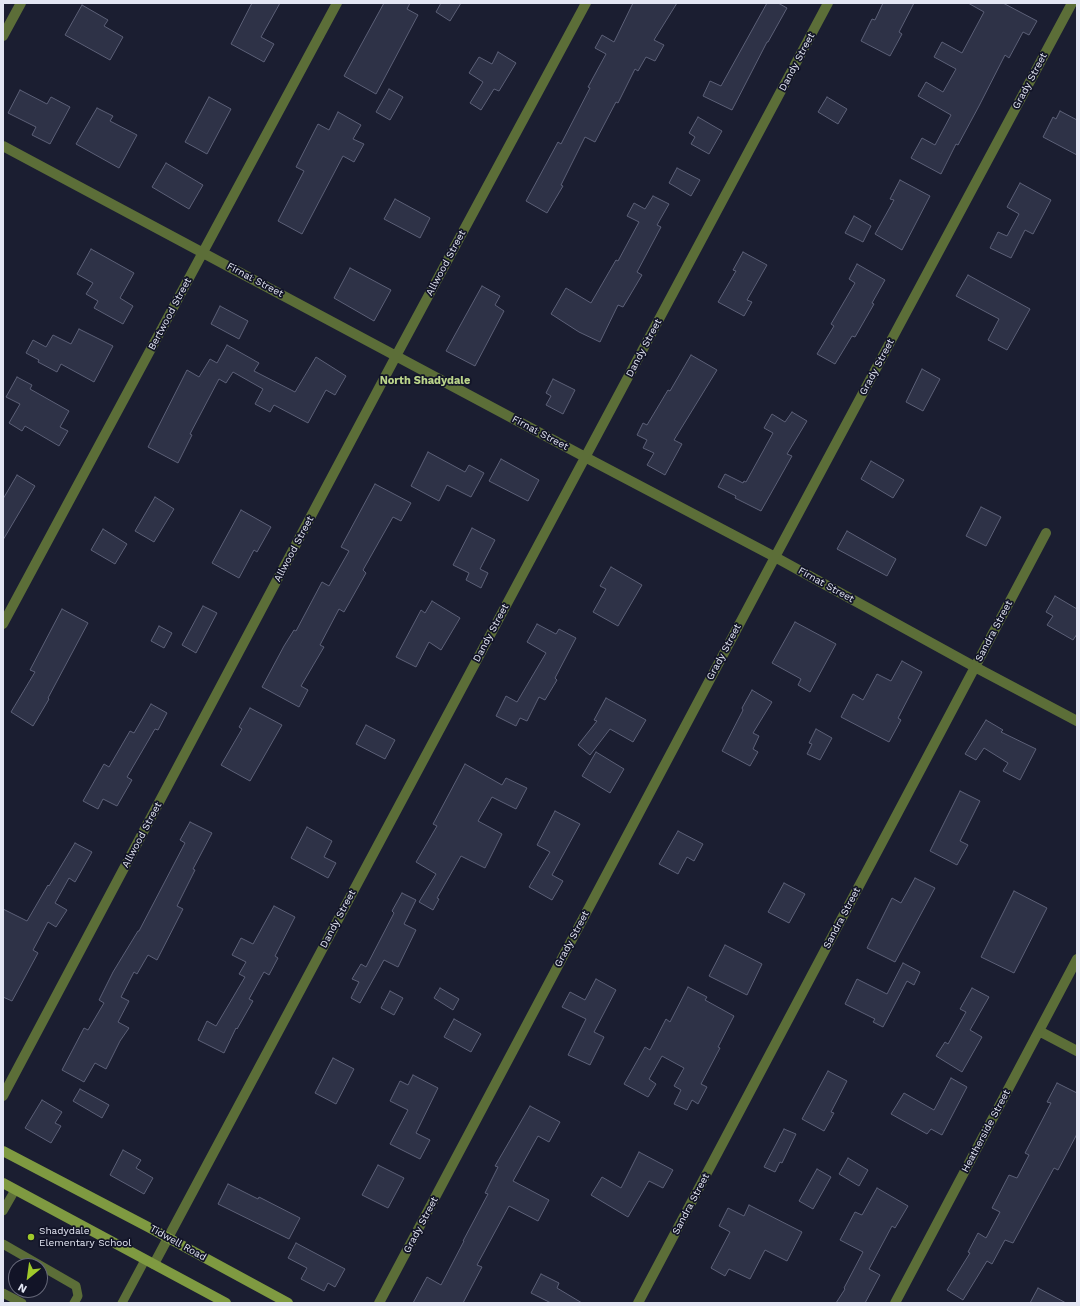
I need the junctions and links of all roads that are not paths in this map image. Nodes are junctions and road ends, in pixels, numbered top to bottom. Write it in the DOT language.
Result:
graph roads {
  1 [pos="21,3"];
  2 [pos="337,3"];
  3 [pos="586,3"];
  4 [pos="828,3"];
  5 [pos="1072,3"];
  6 [pos="3,36"];
  7 [pos="3,146"];
  8 [pos="203,253"];
  9 [pos="396,356"];
  10 [pos="585,457"];
  11 [pos="1046,532"];
  12 [pos="775,557"];
  13 [pos="3,624"];
  14 [pos="975,667"];
  15 [pos="1077,721"];
  16 [pos="1077,959"];
  17 [pos="1039,1031"];
  18 [pos="1077,1051"];
  19 [pos="3,1096"];
  20 [pos="3,1151"];
  21 [pos="3,1183"];
  22 [pos="15,1190"];
  23 [pos="3,1211"];
  24 [pos="167,1238"];
  25 [pos="3,1244"];
  26 [pos="150,1262"];
  27 [pos="3,1293"];
  28 [pos="22,1303"];
  29 [pos="74,1303"];
  30 [pos="122,1303"];
  31 [pos="226,1303"];
  32 [pos="288,1303"];
  33 [pos="379,1303"];
  34 [pos="638,1303"];
  35 [pos="894,1303"];
  1 -- 6 [label="street"];
  2 -- 8 [label="street, Bertwood Street"];
  3 -- 9 [label="street, Allwood Street"];
  4 -- 10 [label="street, Dandy Street"];
  5 -- 12 [label="street, Grady Street"];
  7 -- 8 [label="street, Firnat Street"];
  8 -- 9 [label="street, Firnat Street"];
  8 -- 13 [label="street, Bertwood Street"];
  9 -- 10 [label="street, Firnat Street"];
  9 -- 19 [label="street, Allwood Street"];
  10 -- 12 [label="street, Firnat Street"];
  10 -- 24 [label="street, Dandy Street"];
  11 -- 14 [label="street, Sandra Street"];
  12 -- 14 [label="street, Firnat Street"];
  12 -- 33 [label="street, Grady Street"];
  14 -- 15 [label="street, Firnat Street"];
  14 -- 34 [label="street, Sandra Street"];
  16 -- 17 [label="street, Heatherside Street"];
  17 -- 18 [label="street"];
  17 -- 35 [label="street, Heatherside Street"];
  20 -- 24 [label="main road, Tidwell Road"];
  21 -- 22 [label="main road"];
  22 -- 23 [label="lane"];
  22 -- 26 [label="main road"];
  24 -- 26 [label="street, Dandy Street"];
  24 -- 32 [label="main road, Tidwell Road"];
  25 -- 29 [label="lane"];
  26 -- 30 [label="lane"];
  26 -- 31 [label="main road"];
  27 -- 28 [label="lane"];
}
